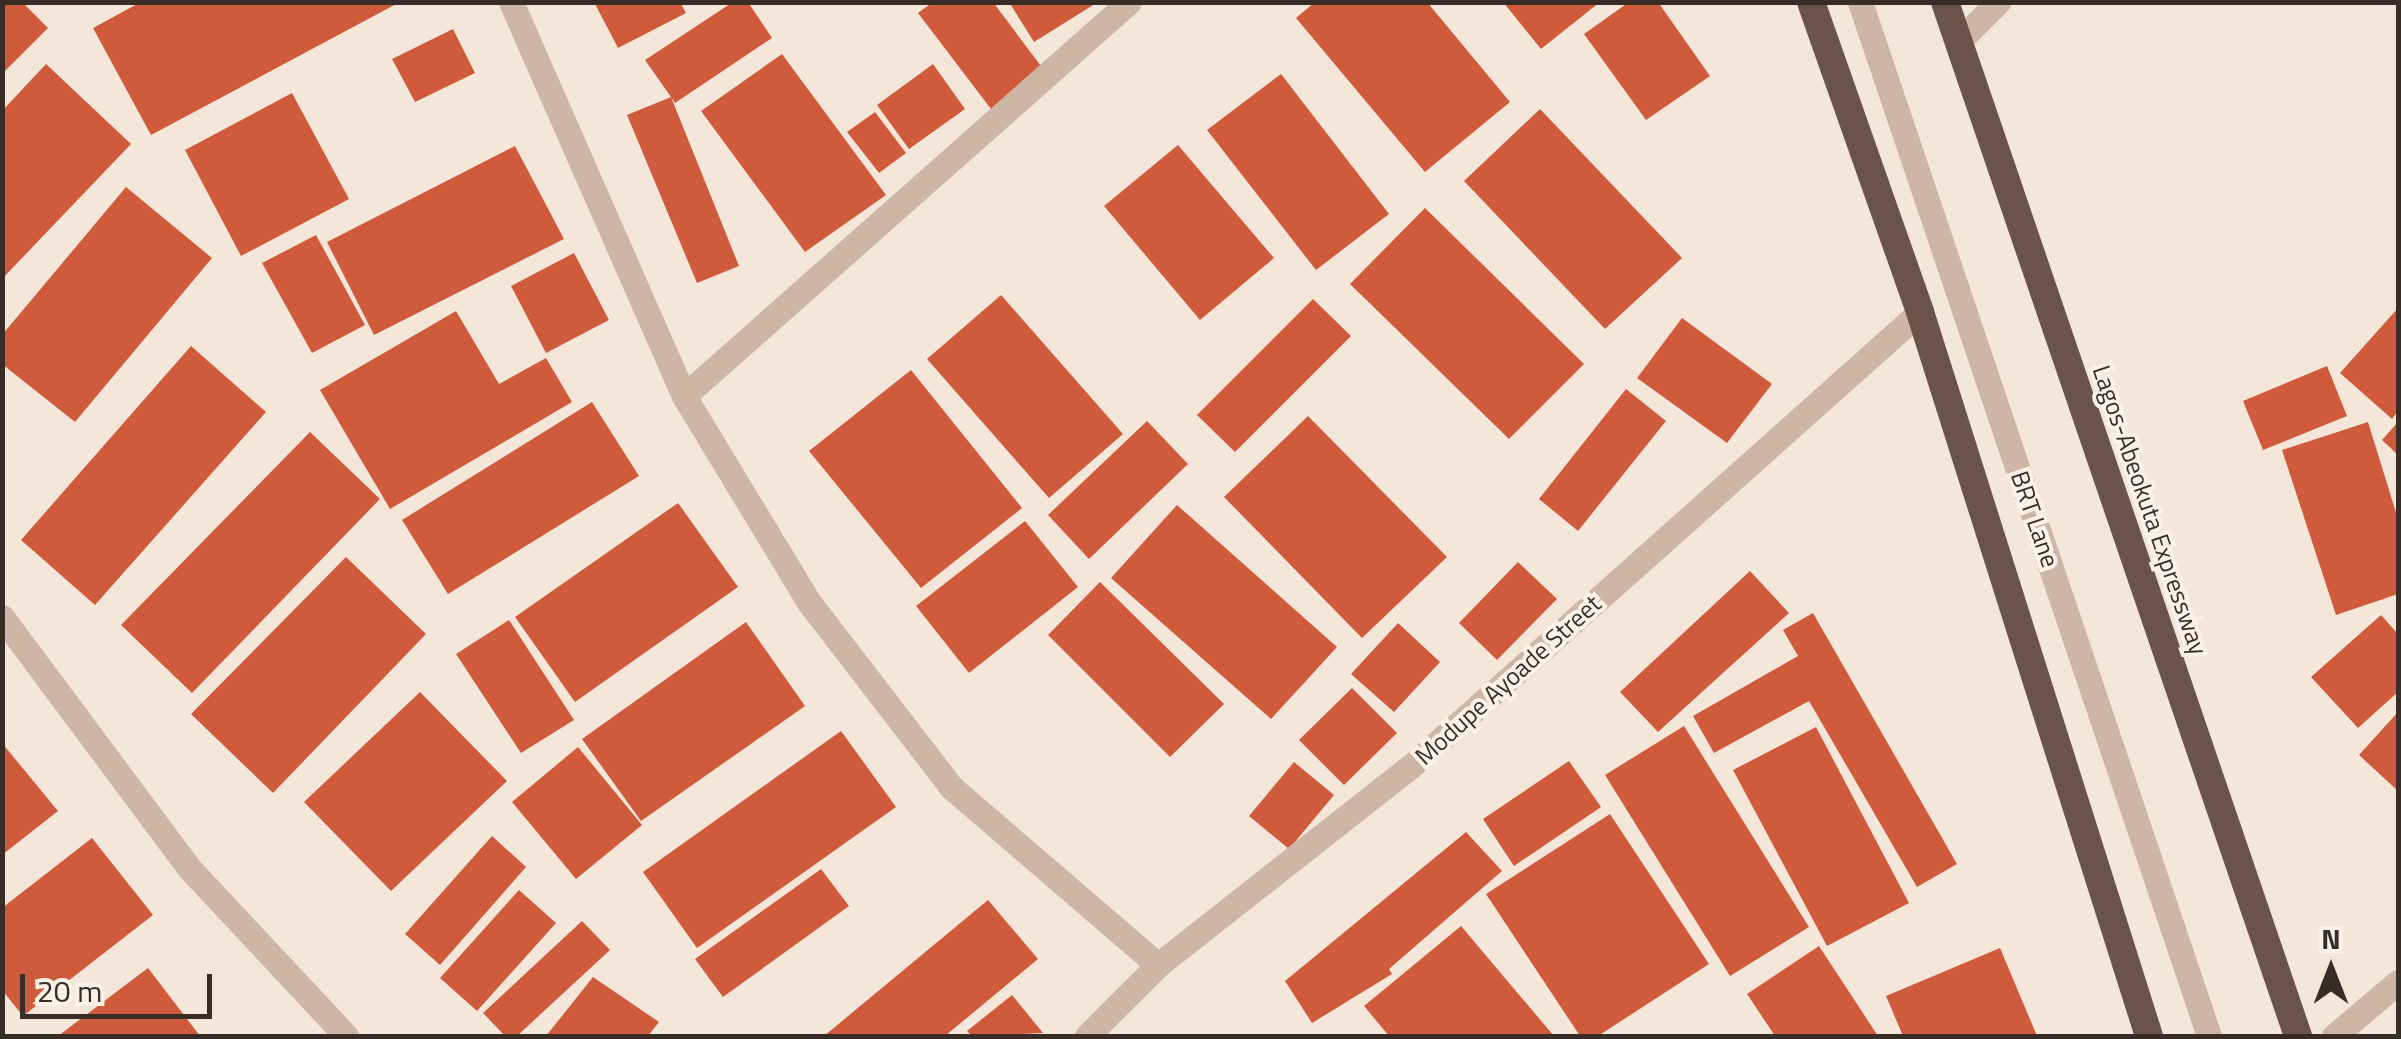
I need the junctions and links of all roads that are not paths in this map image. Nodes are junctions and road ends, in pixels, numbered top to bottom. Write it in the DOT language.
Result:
graph roads {
  1 [pos="510,2"];
  2 [pos="1129,2"];
  3 [pos="1812,2"];
  4 [pos="1860,2"];
  5 [pos="1945,2"];
  6 [pos="1998,2"];
  7 [pos="1958,42"];
  8 [pos="1920,312"];
  9 [pos="684,396"];
  10 [pos="2,617"];
  11 [pos="1158,965"];
  12 [pos="2398,982"];
  13 [pos="346,1036"];
  14 [pos="1087,1036"];
  15 [pos="2149,1036"];
  16 [pos="2209,1036"];
  17 [pos="2298,1036"];
  18 [pos="2334,1036"];
  1 -- 9 [label="street"];
  2 -- 9 [label="street"];
  3 -- 8 [label="highway"];
  4 -- 16 [label="street, BRT Lane"];
  5 -- 7 [label="highway, Lagos-Abeokuta Expressway"];
  6 -- 7 [label="street"];
  7 -- 17 [label="highway, Lagos-Abeokuta Expressway"];
  8 -- 11 [label="street, Modupe Ayoade Street"];
  8 -- 15 [label="highway"];
  9 -- 11 [label="street"];
  10 -- 13 [label="street"];
  11 -- 14 [label="street, Modupe Ayoade Street"];
  12 -- 18 [label="street"];
}
